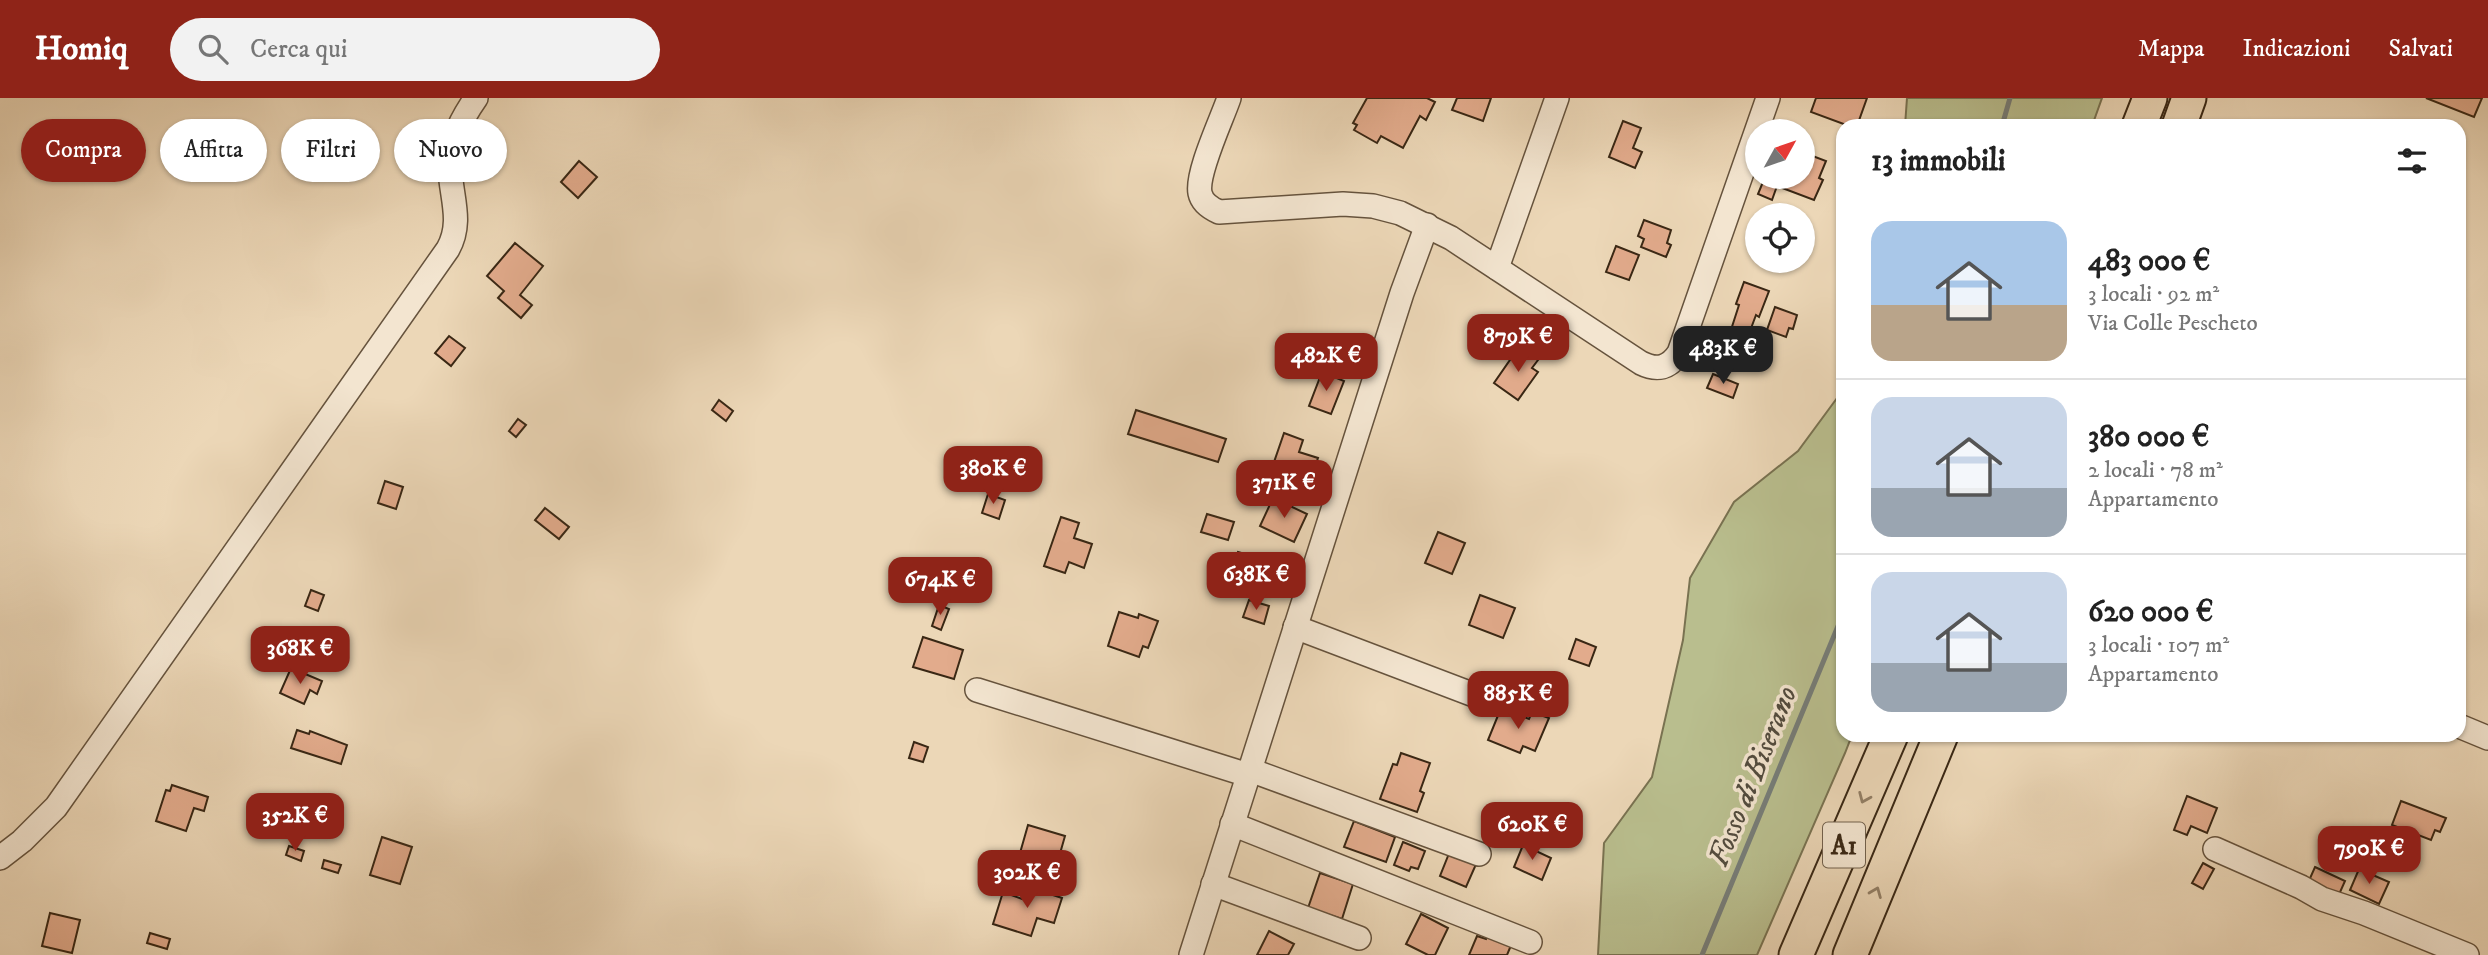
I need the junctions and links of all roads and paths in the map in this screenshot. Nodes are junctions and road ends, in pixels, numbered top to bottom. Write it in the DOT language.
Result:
graph roads {
  1 [pos="476,98"];
  2 [pos="1229,98"];
  3 [pos="1557,98"];
  4 [pos="1768,98"];
  5 [pos="2150,98"];
  6 [pos="2189,98"];
  7 [pos="2142,119"];
  8 [pos="2182,119"];
  9 [pos="1427,225"];
  10 [pos="1497,268"];
  11 [pos="1295,627"];
  12 [pos="977,690"];
  13 [pos="1482,698"];
  14 [pos="2466,729"];
  15 [pos="2488,738"];
  16 [pos="1888,742"];
  17 [pos="1938,742"];
  18 [pos="1248,776"];
  19 [pos="1346,820"];
  20 [pos="1232,824"];
  21 [pos="2215,849"];
  22 [pos="1479,854"];
  23 [pos="0,858"];
  24 [pos="1213,884"];
  25 [pos="1359,938"];
  26 [pos="1530,942"];
  27 [pos="1191,955"];
  28 [pos="1796,955"];
  29 [pos="1850,955"];
  30 [pos="2467,955"];
  1 -- 23 [label="street"];
  2 -- 9 [label="street"];
  3 -- 10 [label="street"];
  4 -- 10 [label="street"];
  5 -- 7 [label="highway"];
  6 -- 8 [label="highway"];
  9 -- 10 [label="street"];
  9 -- 11 [label="street"];
  11 -- 13 [label="street"];
  11 -- 18 [label="street"];
  12 -- 18 [label="street"];
  14 -- 15 [label="street"];
  16 -- 28 [label="highway, A1, one-way"];
  29 -- 17 [label="highway, A1, one-way"];
  18 -- 19 [label="street"];
  18 -- 20 [label="street"];
  18 -- 22 [label="street"];
  20 -- 24 [label="street"];
  20 -- 26 [label="street"];
  21 -- 30 [label="street"];
  24 -- 25 [label="street"];
  24 -- 27 [label="street"];
}
